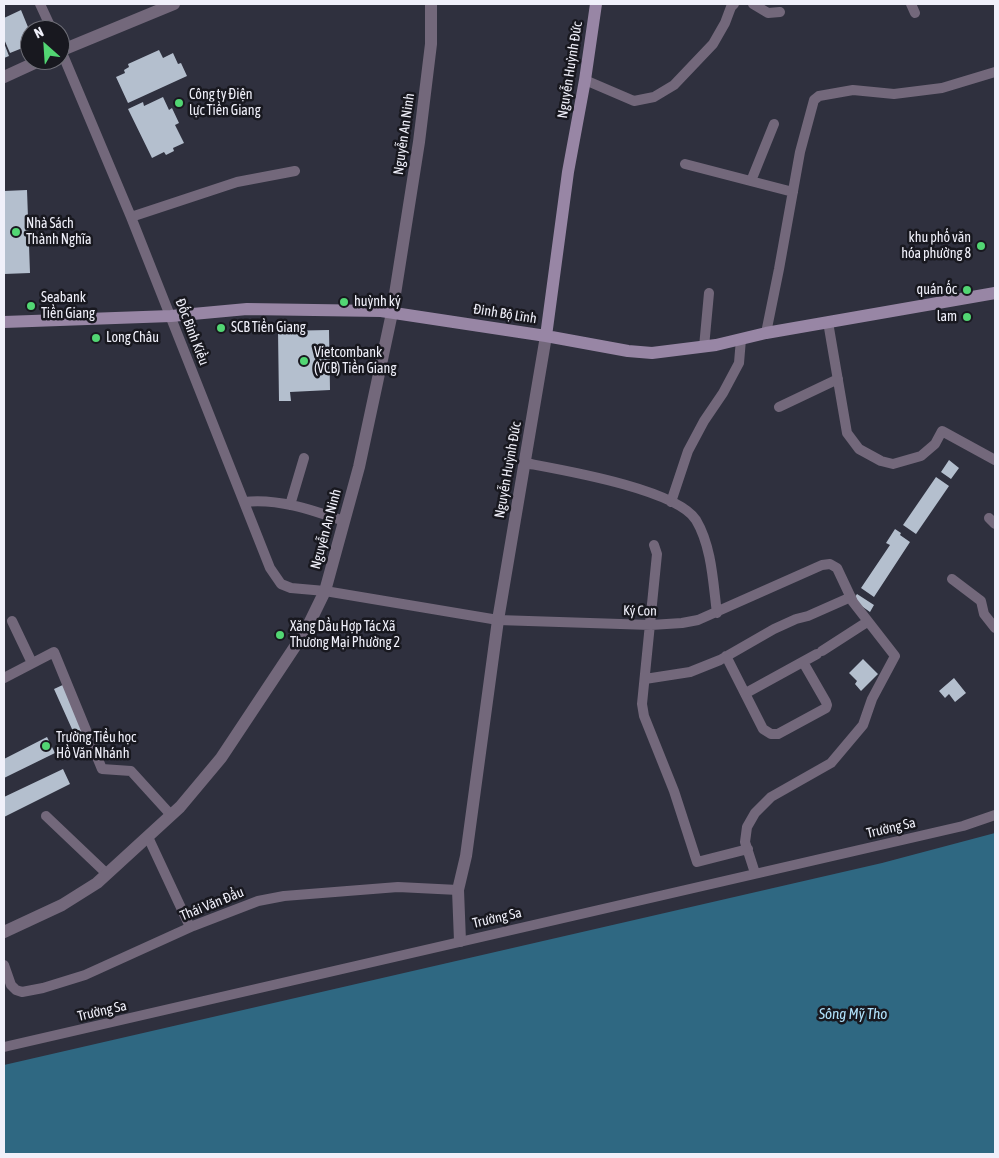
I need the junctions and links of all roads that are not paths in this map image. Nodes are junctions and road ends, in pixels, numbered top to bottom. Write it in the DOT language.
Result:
graph roads {
  1 [pos="40,4"];
  2 [pos="174,4"];
  3 [pos="431,4"];
  4 [pos="596,4"];
  5 [pos="734,4"];
  6 [pos="753,4"];
  7 [pos="780,12"];
  8 [pos="47,20"];
  9 [pos="70,46"];
  10 [pos="20,70"];
  11 [pos="69,70"];
  12 [pos="995,72"];
  13 [pos="4,77"];
  14 [pos="585,80"];
  15 [pos="774,124"];
  16 [pos="685,164"];
  17 [pos="296,171"];
  18 [pos="751,181"];
  19 [pos="793,192"];
  20 [pos="131,217"];
  21 [pos="709,293"];
  22 [pos="995,293"];
  23 [pos="392,312"];
  24 [pos="171,316"];
  25 [pos="4,322"];
  26 [pos="828,322"];
  27 [pos="766,333"];
  28 [pos="546,336"];
  29 [pos="741,339"];
  30 [pos="704,347"];
  31 [pos="838,379"];
  32 [pos="779,407"];
  33 [pos="304,458"];
  34 [pos="995,460"];
  35 [pos="525,462"];
  36 [pos="244,502"];
  37 [pos="671,502"];
  38 [pos="290,505"];
  39 [pos="344,521"];
  40 [pos="654,545"];
  41 [pos="952,579"];
  42 [pos="325,591"];
  43 [pos="850,597"];
  44 [pos="717,613"];
  45 [pos="498,620"];
  46 [pos="12,621"];
  47 [pos="867,622"];
  48 [pos="651,625"];
  49 [pos="995,628"];
  50 [pos="726,656"];
  51 [pos="803,662"];
  52 [pos="32,663"];
  53 [pos="4,678"];
  54 [pos="645,679"];
  55 [pos="746,693"];
  56 [pos="171,815"];
  57 [pos="995,815"];
  58 [pos="46,816"];
  59 [pos="148,837"];
  60 [pos="748,849"];
  61 [pos="755,873"];
  62 [pos="107,874"];
  63 [pos="458,890"];
  64 [pos="190,927"];
  65 [pos="4,932"];
  66 [pos="460,941"];
  67 [pos="4,965"];
  68 [pos="4,1047"];
  1 -- 8 [label="street"];
  2 -- 9 [label="street"];
  3 -- 23 [label="street, Nguyễn An Ninh"];
  4 -- 14 [label="main road, Nguyễn Huỳnh Đức"];
  5 -- 14 [label="street"];
  6 -- 7 [label="street"];
  10 -- 13 [label="street"];
  11 -- 20 [label="street, Đốc Binh Kiều"];
  12 -- 19 [label="street"];
  14 -- 28 [label="main road, Nguyễn Huỳnh Đức"];
  15 -- 18 [label="street"];
  16 -- 18 [label="street"];
  17 -- 20 [label="street"];
  18 -- 19 [label="street"];
  19 -- 27 [label="street"];
  20 -- 24 [label="street, Đốc Binh Kiều"];
  21 -- 30 [label="street"];
  22 -- 26 [label="main road, Đinh Bộ Lĩnh"];
  23 -- 24 [label="main road, Đinh Bộ Lĩnh"];
  23 -- 28 [label="main road, Đinh Bộ Lĩnh"];
  23 -- 39 [label="street, Nguyễn An Ninh"];
  24 -- 25 [label="main road, Đinh Bộ Lĩnh"];
  24 -- 36 [label="street, Đốc Binh Kiều"];
  26 -- 27 [label="main road, Đinh Bộ Lĩnh"];
  26 -- 31 [label="street"];
  27 -- 29 [label="main road, Đinh Bộ Lĩnh"];
  28 -- 30 [label="main road, Đinh Bộ Lĩnh"];
  28 -- 35 [label="street, Nguyễn Huỳnh Đức"];
  29 -- 30 [label="main road, Đinh Bộ Lĩnh"];
  29 -- 37 [label="street"];
  31 -- 32 [label="street"];
  31 -- 34 [label="street"];
  33 -- 38 [label="street"];
  35 -- 37 [label="street"];
  35 -- 45 [label="street, Nguyễn Huỳnh Đức"];
  36 -- 38 [label="street"];
  36 -- 42 [label="street, Đốc Binh Kiều"];
  37 -- 44 [label="street"];
  38 -- 39 [label="street"];
  39 -- 42 [label="street, Nguyễn An Ninh"];
  40 -- 48 [label="street"];
  41 -- 49 [label="street"];
  42 -- 45 [label="street, Ký Con"];
  42 -- 56 [label="street, Nguyễn An Ninh"];
  43 -- 44 [label="street, Ký Con"];
  43 -- 47 [label="street, Ký Con"];
  43 -- 50 [label="street"];
  44 -- 48 [label="street, Ký Con"];
  45 -- 48 [label="street, Ký Con"];
  45 -- 63 [label="street, Nguyễn Huỳnh Đức"];
  46 -- 52 [label="street"];
  47 -- 51 [label="street"];
  47 -- 60 [label="street, Ký Con"];
  48 -- 54 [label="street"];
  50 -- 54 [label="street"];
  50 -- 55 [label="street"];
  51 -- 55 [label="street"];
  51 -- 55 [label="street"];
  52 -- 53 [label="street"];
  52 -- 56 [label="street"];
  54 -- 60 [label="street"];
  56 -- 59 [label="street, Nguyễn An Ninh"];
  57 -- 61 [label="street, Trường Sa"];
  58 -- 62 [label="street"];
  59 -- 62 [label="street, Nguyễn An Ninh"];
  59 -- 64 [label="street"];
  60 -- 61 [label="street"];
  61 -- 66 [label="street, Trường Sa"];
  62 -- 65 [label="street, Nguyễn An Ninh"];
  63 -- 64 [label="street, Thái Văn Đẩu"];
  63 -- 66 [label="street, Nguyễn Huỳnh Đức"];
  64 -- 67 [label="street, Thái Văn Đẩu"];
  66 -- 68 [label="street, Trường Sa"];
}
